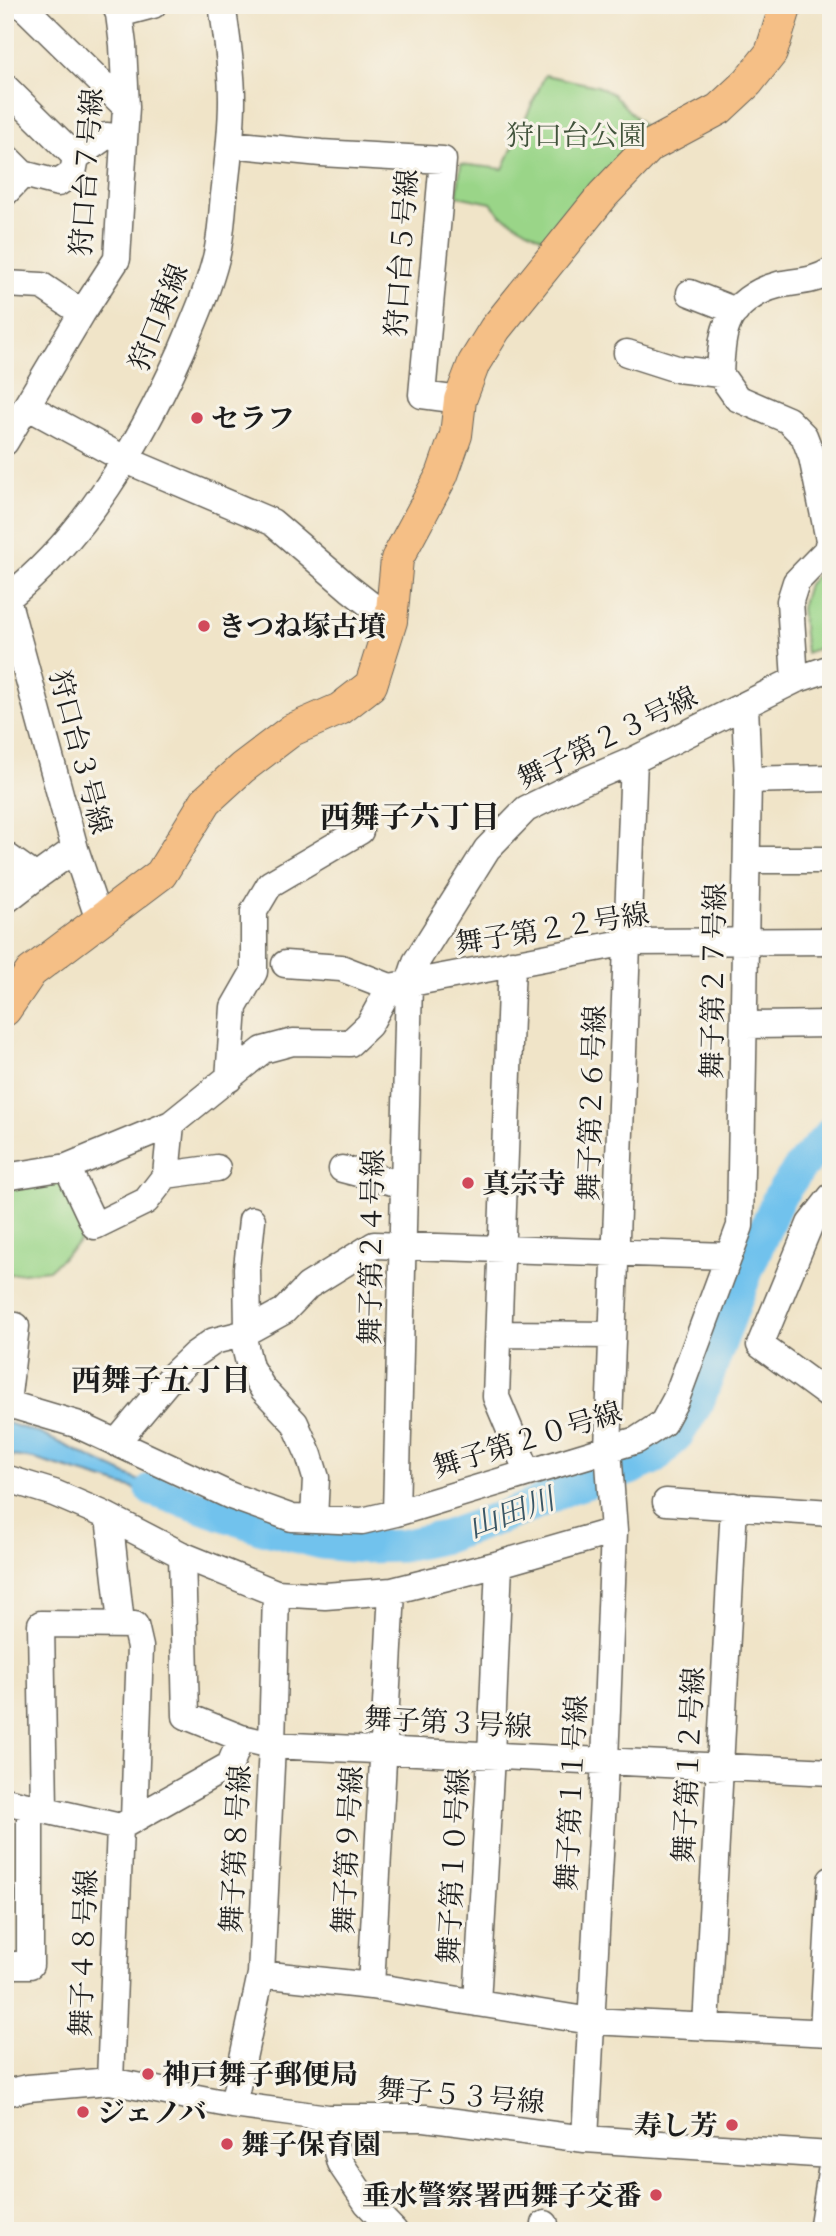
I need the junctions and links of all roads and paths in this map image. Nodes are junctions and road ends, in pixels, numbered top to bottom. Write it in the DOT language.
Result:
graph roads {
  1 [pos="22,5"];
  2 [pos="153,5"];
  3 [pos="222,5"];
  4 [pos="786,5"];
  5 [pos="117,10"];
  6 [pos="5,87"];
  7 [pos="126,107"];
  8 [pos="124,138"];
  9 [pos="230,144"];
  10 [pos="76,157"];
  11 [pos="11,175"];
  12 [pos="831,271"];
  13 [pos="5,284"];
  14 [pos="690,293"];
  15 [pos="736,311"];
  16 [pos="82,313"];
  17 [pos="627,353"];
  18 [pos="720,374"];
  19 [pos="460,400"];
  20 [pos="27,406"];
  21 [pos="5,442"];
  22 [pos="126,460"];
  23 [pos="6,599"];
  24 [pos="391,621"];
  25 [pos="831,668"];
  26 [pos="795,680"];
  27 [pos="745,705"];
  28 [pos="634,760"];
  29 [pos="831,778"];
  30 [pos="747,780"];
  31 [pos="360,831"];
  32 [pos="75,849"];
  33 [pos="5,855"];
  34 [pos="747,860"];
  35 [pos="831,860"];
  36 [pos="36,877"];
  37 [pos="5,901"];
  38 [pos="99,920"];
  39 [pos="831,941"];
  40 [pos="628,942"];
  41 [pos="746,942"];
  42 [pos="512,963"];
  43 [pos="285,964"];
  44 [pos="400,985"];
  45 [pos="5,1010"];
  46 [pos="831,1024"];
  47 [pos="744,1025"];
  48 [pos="229,1079"];
  49 [pos="171,1124"];
  50 [pos="68,1167"];
  51 [pos="217,1168"];
  52 [pos="342,1169"];
  53 [pos="166,1175"];
  54 [pos="5,1177"];
  55 [pos="404,1185"];
  56 [pos="831,1197"];
  57 [pos="253,1220"];
  58 [pos="402,1245"];
  59 [pos="503,1248"];
  60 [pos="617,1253"];
  61 [pos="729,1255"];
  62 [pos="5,1325"];
  63 [pos="245,1332"];
  64 [pos="499,1334"];
  65 [pos="612,1335"];
  66 [pos="831,1397"];
  67 [pos="6,1403"];
  68 [pos="116,1443"];
  69 [pos="608,1449"];
  70 [pos="528,1473"];
  71 [pos="5,1478"];
  72 [pos="666,1502"];
  73 [pos="734,1506"];
  74 [pos="396,1513"];
  75 [pos="831,1513"];
  76 [pos="109,1517"];
  77 [pos="314,1519"];
  78 [pos="614,1531"];
  79 [pos="182,1555"];
  80 [pos="499,1564"];
  81 [pos="392,1591"];
  82 [pos="276,1593"];
  83 [pos="121,1623"];
  84 [pos="241,1738"];
  85 [pos="272,1745"];
  86 [pos="384,1751"];
  87 [pos="491,1756"];
  88 [pos="605,1761"];
  89 [pos="718,1767"];
  90 [pos="831,1772"];
  91 [pos="26,1805"];
  92 [pos="127,1823"];
  93 [pos="831,1880"];
  94 [pos="5,1965"];
  95 [pos="261,1974"];
  96 [pos="371,1986"];
  97 [pos="477,2003"];
  98 [pos="591,2021"];
  99 [pos="706,2026"];
  100 [pos="827,2033"];
  101 [pos="110,2081"];
  102 [pos="5,2093"];
  103 [pos="233,2105"];
  104 [pos="328,2118"];
  105 [pos="585,2139"];
  106 [pos="831,2155"];
  107 [pos="831,2172"];
  108 [pos="394,2231"];
  109 [pos="822,2231"];
  1 -- 7 [label="street"];
  2 -- 5 [label="street"];
  3 -- 9 [label="street, 狩口東線"];
  4 -- 19 [label="main road"];
  5 -- 7 [label="street, 狩口台７号線"];
  6 -- 10 [label="street"];
  7 -- 8 [label="street, 狩口台７号線"];
  8 -- 10 [label="street"];
  8 -- 16 [label="street, 狩口台７号線"];
  9 -- 19 [label="street, 狩口台５号線"];
  9 -- 22 [label="street, 狩口東線"];
  10 -- 11 [label="street"];
  12 -- 15 [label="street"];
  13 -- 16 [label="street"];
  14 -- 15 [label="street"];
  15 -- 18 [label="street"];
  16 -- 20 [label="street, 狩口台７号線"];
  17 -- 18 [label="street"];
  18 -- 26 [label="street"];
  19 -- 24 [label="main road"];
  20 -- 21 [label="street, 狩口台７号線"];
  20 -- 22 [label="street"];
  22 -- 23 [label="street, 狩口東線"];
  22 -- 24 [label="street"];
  23 -- 32 [label="street, 狩口台３号線"];
  24 -- 38 [label="main road"];
  25 -- 26 [label="street, 舞子第２３号線"];
  26 -- 27 [label="street, 舞子第２３号線"];
  27 -- 28 [label="street, 舞子第２３号線"];
  27 -- 30 [label="street, 舞子第２７号線"];
  28 -- 40 [label="street, 舞子第２６号線"];
  28 -- 44 [label="street, 舞子第２３号線"];
  29 -- 30 [label="street"];
  30 -- 34 [label="street, 舞子第２７号線"];
  31 -- 48 [label="street"];
  32 -- 36 [label="street"];
  32 -- 38 [label="street, 狩口台３号線"];
  33 -- 36 [label="street"];
  34 -- 35 [label="street"];
  34 -- 41 [label="street, 舞子第２７号線"];
  36 -- 37 [label="street"];
  38 -- 45 [label="main road"];
  39 -- 41 [label="street, 舞子第２２号線"];
  40 -- 41 [label="street, 舞子第２２号線"];
  40 -- 42 [label="street, 舞子第２２号線"];
  40 -- 60 [label="street, 舞子第２６号線"];
  41 -- 47 [label="street, 舞子第２７号線"];
  42 -- 44 [label="street, 舞子第２２号線"];
  42 -- 59 [label="street"];
  43 -- 44 [label="street"];
  44 -- 48 [label="street, 舞子第２３号線"];
  44 -- 55 [label="street, 舞子第２４号線"];
  46 -- 47 [label="street"];
  47 -- 61 [label="street, 舞子第２７号線"];
  48 -- 49 [label="street"];
  49 -- 50 [label="street"];
  49 -- 53 [label="street"];
  50 -- 53 [label="street"];
  50 -- 54 [label="street"];
  51 -- 53 [label="street"];
  52 -- 55 [label="street"];
  55 -- 58 [label="street, 舞子第２４号線"];
  56 -- 66 [label="street"];
  57 -- 63 [label="street"];
  58 -- 59 [label="street"];
  58 -- 63 [label="street"];
  58 -- 74 [label="street, 舞子第２４号線"];
  59 -- 60 [label="street"];
  59 -- 64 [label="street"];
  60 -- 61 [label="street"];
  60 -- 65 [label="street, 舞子第２６号線"];
  61 -- 69 [label="street, 舞子第２０号線"];
  62 -- 67 [label="street"];
  63 -- 68 [label="street"];
  63 -- 77 [label="street"];
  64 -- 65 [label="street"];
  64 -- 70 [label="street"];
  65 -- 69 [label="street, 舞子第２６号線"];
  67 -- 68 [label="street, 舞子第２０号線"];
  68 -- 77 [label="street, 舞子第２０号線"];
  69 -- 70 [label="street, 舞子第２０号線"];
  69 -- 78 [label="street, 舞子第１１号線"];
  70 -- 74 [label="street, 舞子第２０号線"];
  71 -- 76 [label="street"];
  72 -- 73 [label="street"];
  73 -- 75 [label="street"];
  73 -- 89 [label="street, 舞子第１２号線"];
  74 -- 77 [label="street, 舞子第２０号線"];
  76 -- 79 [label="street"];
  76 -- 83 [label="street"];
  78 -- 80 [label="street"];
  78 -- 88 [label="street, 舞子第１１号線"];
  79 -- 82 [label="street"];
  79 -- 84 [label="street, 舞子第３号線"];
  80 -- 81 [label="street"];
  80 -- 87 [label="street, 舞子第１０号線"];
  81 -- 82 [label="street"];
  81 -- 86 [label="street, 舞子第９号線"];
  82 -- 85 [label="street, 舞子第８号線"];
  83 -- 91 [label="street"];
  83 -- 92 [label="street, 舞子４８号線"];
  84 -- 85 [label="street, 舞子第３号線"];
  84 -- 92 [label="street"];
  85 -- 86 [label="street, 舞子第３号線"];
  85 -- 95 [label="street, 舞子第８号線"];
  86 -- 87 [label="street, 舞子第３号線"];
  86 -- 96 [label="street, 舞子第９号線"];
  87 -- 88 [label="street, 舞子第３号線"];
  87 -- 97 [label="street, 舞子第１０号線"];
  88 -- 89 [label="street, 舞子第３号線"];
  88 -- 98 [label="street, 舞子第１１号線"];
  89 -- 90 [label="street, 舞子第３号線"];
  89 -- 99 [label="street, 舞子第１２号線"];
  91 -- 92 [label="street"];
  91 -- 94 [label="street"];
  92 -- 101 [label="street, 舞子４８号線"];
  93 -- 100 [label="street"];
  95 -- 96 [label="street"];
  95 -- 103 [label="street, 舞子第８号線"];
  96 -- 97 [label="street"];
  97 -- 98 [label="street"];
  98 -- 99 [label="street"];
  98 -- 105 [label="street, 舞子第１１号線"];
  99 -- 100 [label="street"];
  101 -- 102 [label="street, 舞子５３号線"];
  101 -- 103 [label="street, 舞子５３号線"];
  103 -- 104 [label="street, 舞子５３号線"];
  104 -- 105 [label="street, 舞子５３号線"];
  104 -- 108 [label="street"];
  105 -- 106 [label="street, 舞子５３号線"];
  107 -- 109 [label="street"];
}
